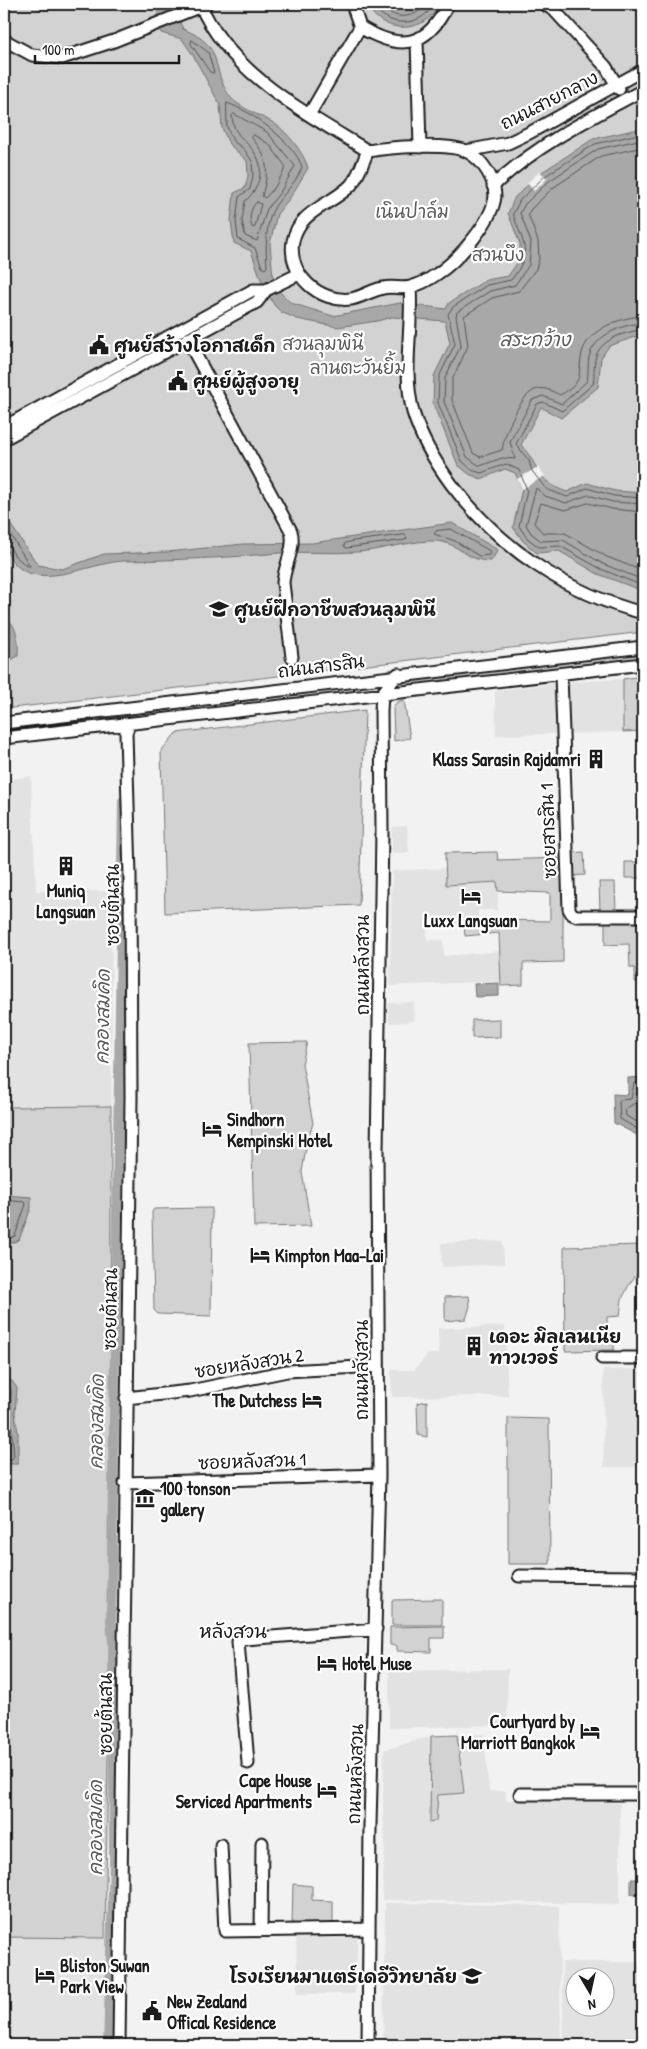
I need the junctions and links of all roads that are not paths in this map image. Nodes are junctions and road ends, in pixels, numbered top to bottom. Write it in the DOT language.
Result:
graph roads {
  1 [pos="352,4"];
  2 [pos="448,4"];
  3 [pos="544,4"];
  4 [pos="203,5"];
  5 [pos="360,27"];
  6 [pos="4,40"];
  7 [pos="417,40"];
  8 [pos="643,70"];
  9 [pos="616,84"];
  10 [pos="643,90"];
  11 [pos="625,100"];
  12 [pos="309,115"];
  13 [pos="548,123"];
  14 [pos="558,138"];
  15 [pos="420,147"];
  16 [pos="368,151"];
  17 [pos="466,151"];
  18 [pos="493,186"];
  19 [pos="299,274"];
  20 [pos="410,287"];
  21 [pos="271,288"];
  22 [pos="213,312"];
  23 [pos="220,322"];
  24 [pos="187,339"];
  25 [pos="124,360"];
  26 [pos="130,371"];
  27 [pos="41,413"];
  28 [pos="4,427"];
  29 [pos="4,439"];
  30 [pos="643,613"];
  31 [pos="643,647"];
  32 [pos="292,658"];
  33 [pos="643,664"];
  34 [pos="398,674"];
  35 [pos="560,674"];
  36 [pos="382,694"];
  37 [pos="4,723"];
  38 [pos="129,724"];
  39 [pos="4,738"];
  40 [pos="643,916"];
  41 [pos="602,1358"];
  42 [pos="643,1358"];
  43 [pos="378,1366"];
  44 [pos="126,1398"];
  45 [pos="379,1475"];
  46 [pos="125,1483"];
  47 [pos="519,1576"];
  48 [pos="643,1577"];
  49 [pos="376,1629"];
  50 [pos="248,1763"];
  51 [pos="520,1794"];
  52 [pos="643,1794"];
  53 [pos="262,1843"];
  54 [pos="221,1844"];
  55 [pos="369,1929"];
  56 [pos="261,1931"];
  57 [pos="119,2045"];
  58 [pos="368,2045"];
  1 -- 5 [label="street"];
  2 -- 7 [label="street"];
  3 -- 9 [label="street"];
  4 -- 6 [label="street"];
  4 -- 12 [label="street"];
  5 -- 7 [label="street"];
  5 -- 12 [label="street"];
  7 -- 15 [label="street"];
  8 -- 9 [label="street, ถนนสายกลาง"];
  9 -- 11 [label="street"];
  9 -- 13 [label="street, ถนนสายกลาง"];
  10 -- 11 [label="street, ถนนสายกลาง"];
  11 -- 14 [label="street, ถนนสายกลาง"];
  12 -- 16 [label="street"];
  13 -- 14 [label="street"];
  13 -- 17 [label="street, ถนนสายกลาง"];
  14 -- 18 [label="street, ถนนสายกลาง"];
  15 -- 16 [label="street"];
  15 -- 17 [label="street"];
  16 -- 19 [label="street"];
  17 -- 18 [label="street"];
  18 -- 20 [label="street"];
  19 -- 20 [label="street"];
  19 -- 21 [label="street"];
  20 -- 30 [label="street"];
  21 -- 22 [label="street"];
  21 -- 23 [label="street"];
  22 -- 23 [label="street"];
  22 -- 25 [label="street"];
  23 -- 24 [label="street"];
  24 -- 26 [label="street"];
  24 -- 32 [label="street"];
  25 -- 26 [label="street"];
  25 -- 27 [label="street"];
  26 -- 27 [label="street"];
  27 -- 28 [label="street"];
  27 -- 29 [label="street"];
  31 -- 34 [label="street, ถนนสารสิน"];
  33 -- 35 [label="street, ถนนสารสิน"];
  34 -- 36 [label="street"];
  34 -- 37 [label="street, ถนนสารสิน"];
  35 -- 36 [label="street, ถนนสารสิน"];
  35 -- 40 [label="street, ซอยสารสิน 1"];
  36 -- 38 [label="street, ถนนสารสิน"];
  36 -- 43 [label="street, ถนนหลังสวน"];
  38 -- 39 [label="street, ถนนสารสิน"];
  38 -- 44 [label="street, ซอยต้นสน"];
  41 -- 42 [label="street"];
  43 -- 44 [label="street, ซอยหลังสวน 2"];
  43 -- 45 [label="street, ถนนหลังสวน"];
  44 -- 46 [label="street, ซอยต้นสน"];
  45 -- 46 [label="street, ซอยหลังสวน 1"];
  45 -- 49 [label="street, ถนนหลังสวน"];
  46 -- 57 [label="street, ซอยต้นสน"];
  47 -- 48 [label="street"];
  49 -- 50 [label="street"];
  49 -- 55 [label="street, ถนนหลังสวน"];
  51 -- 52 [label="street"];
  53 -- 56 [label="street"];
  54 -- 56 [label="street"];
  55 -- 56 [label="street"];
  55 -- 58 [label="street, ถนนหลังสวน"];
}
